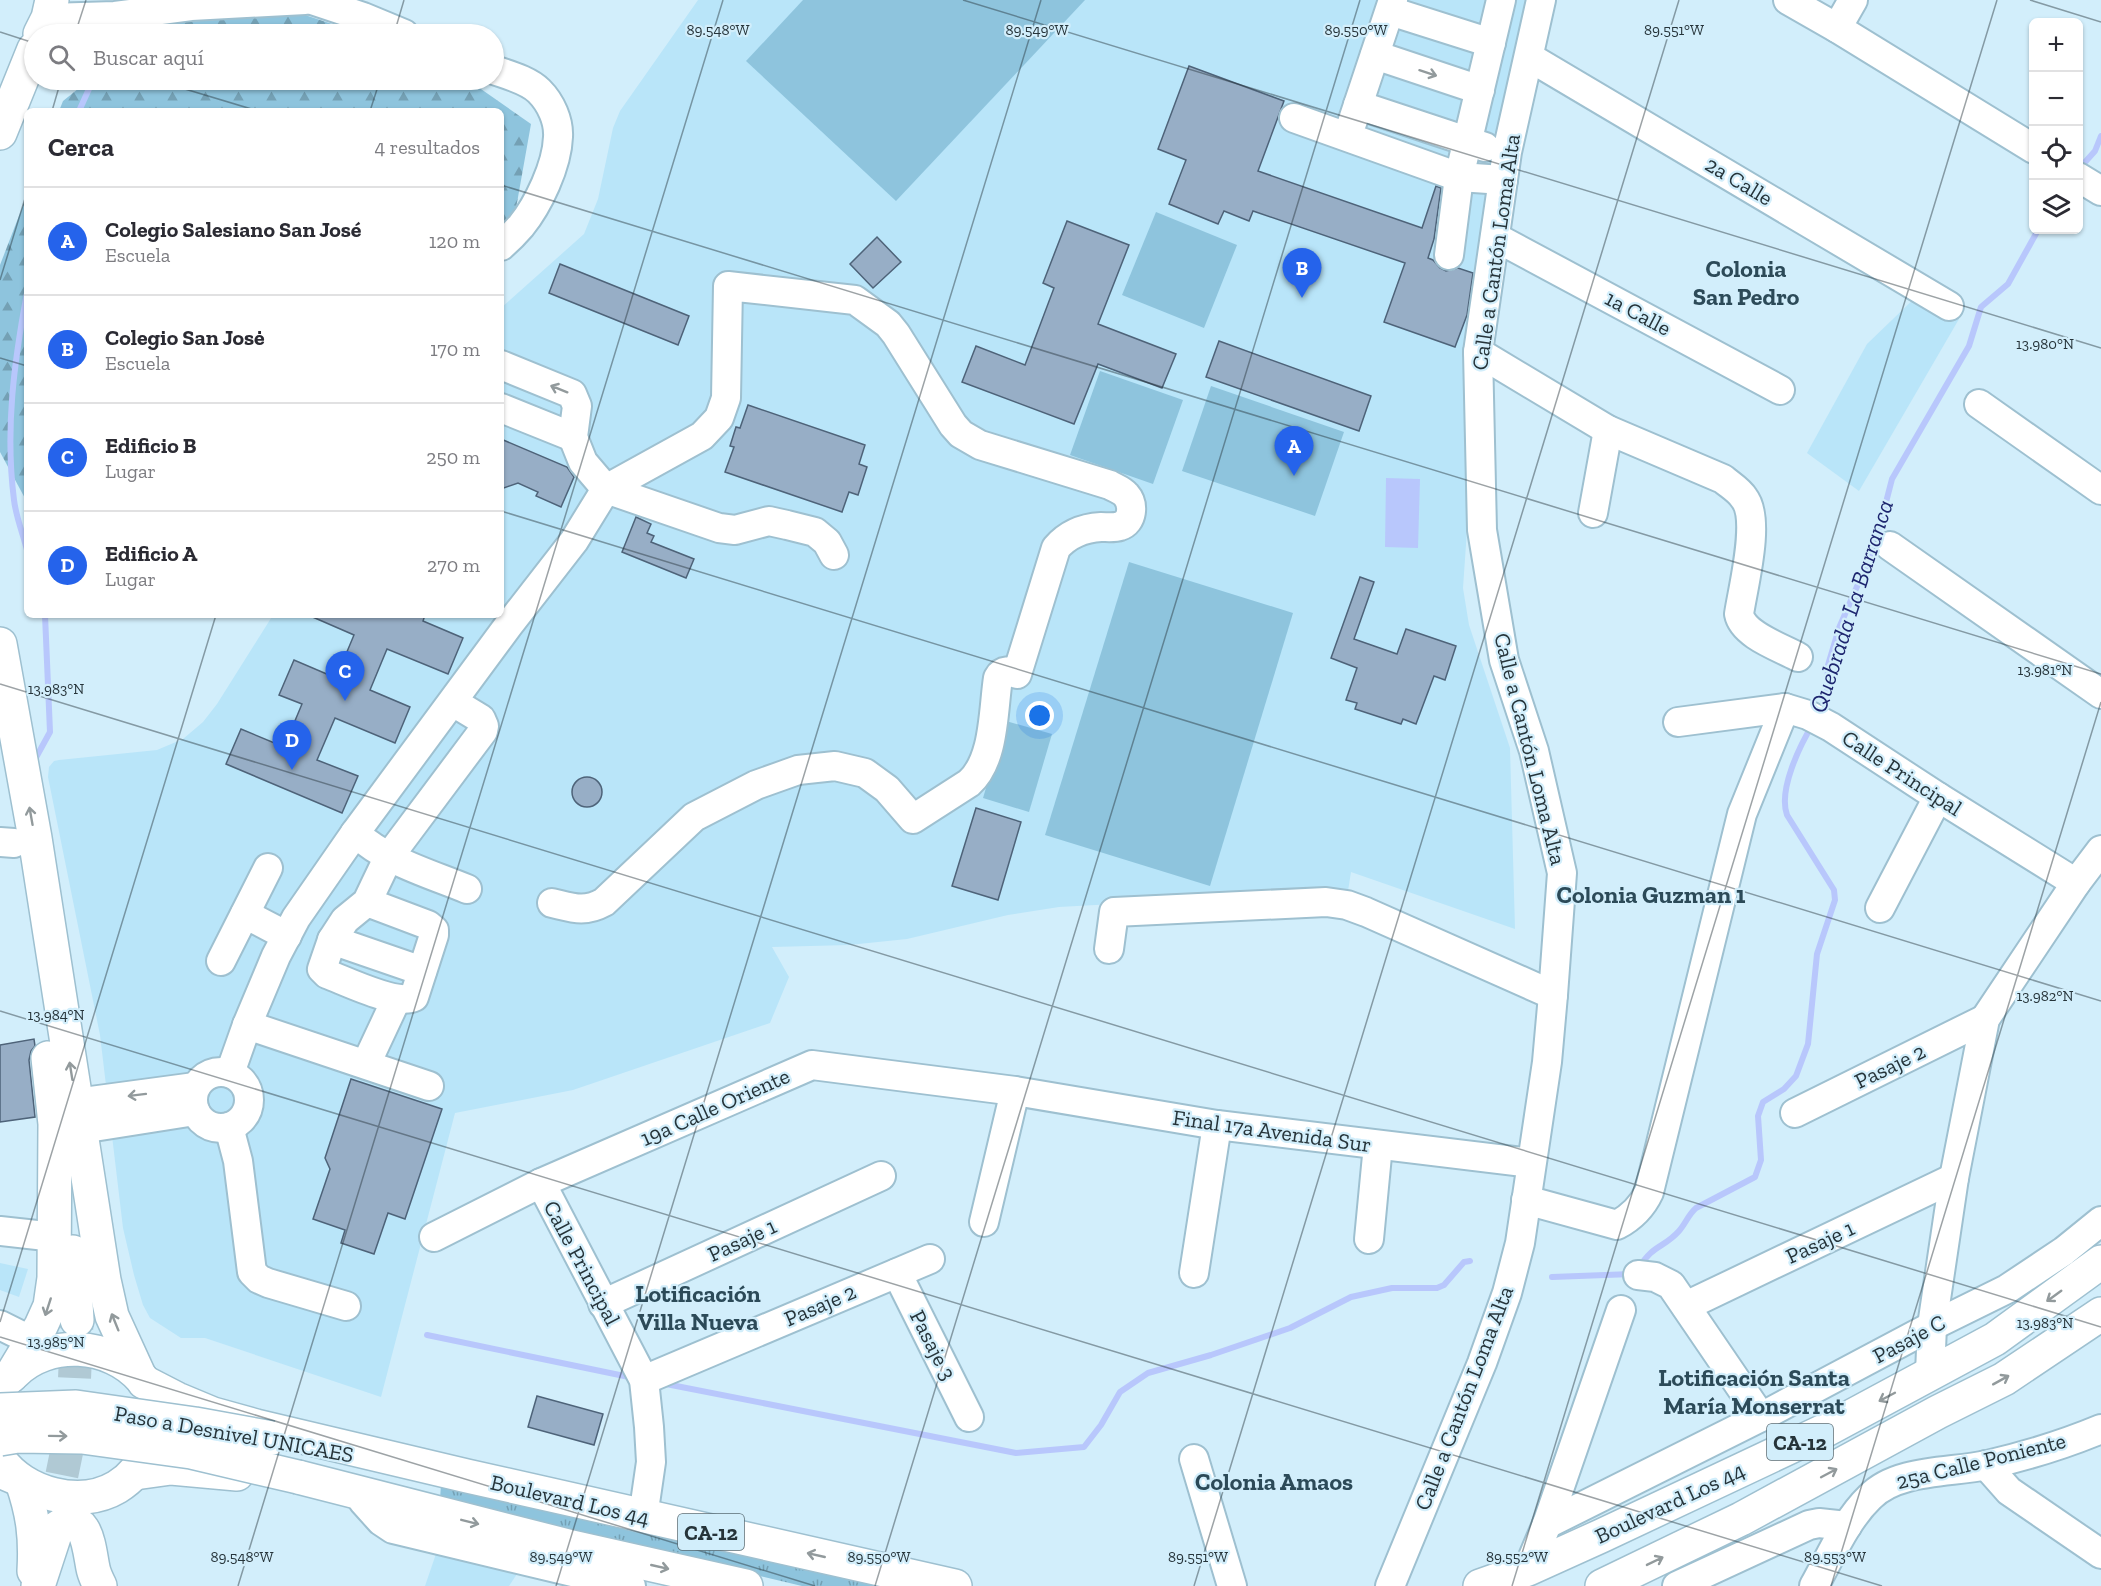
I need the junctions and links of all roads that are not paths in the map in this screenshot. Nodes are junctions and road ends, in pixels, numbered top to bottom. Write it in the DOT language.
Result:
graph roads {
  1 [pos="305,0"];
  2 [pos="312,0"];
  3 [pos="1502,0"];
  4 [pos="1541,0"];
  5 [pos="1788,0"];
  6 [pos="1853,0"];
  7 [pos="1392,5"];
  8 [pos="47,18"];
  9 [pos="378,24"];
  10 [pos="1837,28"];
  11 [pos="1491,43"];
  12 [pos="1375,55"];
  13 [pos="1529,57"];
  14 [pos="24,74"];
  15 [pos="504,74"];
  16 [pos="1480,90"];
  17 [pos="1358,105"];
  18 [pos="1294,118"];
  19 [pos="0,133"];
  20 [pos="1348,137"];
  21 [pos="1467,142"];
  22 [pos="2029,146"];
  23 [pos="1507,152"];
  24 [pos="1459,177"];
  25 [pos="1503,180"];
  26 [pos="2083,180"];
  27 [pos="2101,191"];
  28 [pos="1495,237"];
  29 [pos="504,243"];
  30 [pos="1449,255"];
  31 [pos="1949,306"];
  32 [pos="1478,352"];
  33 [pos="504,366"];
  34 [pos="1780,390"];
  35 [pos="1979,404"];
  36 [pos="504,409"];
  37 [pos="1608,430"];
  38 [pos="573,437"];
  39 [pos="606,489"];
  40 [pos="2101,490"];
  41 [pos="1593,513"];
  42 [pos="1890,546"];
  43 [pos="834,555"];
  44 [pos="0,644"];
  45 [pos="1798,657"];
  46 [pos="2101,694"];
  47 [pos="453,702"];
  48 [pos="1785,708"];
  49 [pos="7,715"];
  50 [pos="1678,722"];
  51 [pos="0,768"];
  52 [pos="1938,797"];
  53 [pos="355,833"];
  54 [pos="7,843"];
  55 [pos="2101,850"];
  56 [pos="388,858"];
  57 [pos="268,868"];
  58 [pos="2076,883"];
  59 [pos="467,889"];
  60 [pos="367,902"];
  61 [pos="552,903"];
  62 [pos="1880,908"];
  63 [pos="244,914"];
  64 [pos="287,936"];
  65 [pos="332,940"];
  66 [pos="1109,949"];
  67 [pos="222,961"];
  68 [pos="422,971"];
  69 [pos="1553,995"];
  70 [pos="396,1000"];
  71 [pos="1985,1019"];
  72 [pos="247,1025"];
  73 [pos="366,1064"];
  74 [pos="230,1073"];
  75 [pos="429,1086"];
  76 [pos="1015,1091"];
  77 [pos="195,1099"];
  78 [pos="1795,1113"];
  79 [pos="71,1118"];
  80 [pos="1218,1125"];
  81 [pos="229,1127"];
  82 [pos="1378,1145"];
  83 [pos="1531,1163"];
  84 [pos="881,1176"];
  85 [pos="1954,1178"];
  86 [pos="541,1184"];
  87 [pos="1526,1200"];
  88 [pos="2101,1221"];
  89 [pos="984,1222"];
  90 [pos="0,1231"];
  91 [pos="434,1237"];
  92 [pos="55,1238"];
  93 [pos="1369,1239"];
  94 [pos="930,1259"];
  95 [pos="2101,1262"];
  96 [pos="897,1273"];
  97 [pos="1194,1273"];
  98 [pos="1638,1275"];
  99 [pos="603,1304"];
  100 [pos="346,1306"];
  101 [pos="1686,1306"];
  102 [pos="1621,1310"];
  103 [pos="2101,1314"];
  104 [pos="77,1320"];
  105 [pos="0,1325"];
  106 [pos="1932,1326"];
  107 [pos="40,1346"];
  108 [pos="1930,1373"];
  109 [pos="141,1378"];
  110 [pos="644,1380"];
  111 [pos="4,1388"];
  112 [pos="1938,1412"];
  113 [pos="969,1417"];
  114 [pos="1761,1417"];
  115 [pos="2101,1429"];
  116 [pos="0,1439"];
  117 [pos="1194,1459"];
  118 [pos="1986,1465"];
  119 [pos="10,1473"];
  120 [pos="467,1476"];
  121 [pos="126,1480"];
  122 [pos="363,1501"];
  123 [pos="414,1508"];
  124 [pos="643,1516"];
  125 [pos="1547,1524"];
  126 [pos="1847,1526"];
  127 [pos="50,1529"];
  128 [pos="2101,1554"];
  129 [pos="563,1567"];
  130 [pos="1528,1569"];
  131 [pos="35,1586"];
  132 [pos="100,1586"];
  133 [pos="631,1586"];
  134 [pos="746,1586"];
  135 [pos="955,1586"];
  136 [pos="1232,1586"];
  137 [pos="1390,1586"];
  138 [pos="1480,1586"];
  139 [pos="1602,1586"];
  140 [pos="1677,1586"];
  141 [pos="1814,1586"];
  1 -- 8 [label="street"];
  2 -- 9 [label="street"];
  3 -- 11 [label="street"];
  4 -- 13 [label="street, Calle a Cantón Loma Alta"];
  5 -- 10 [label="street"];
  6 -- 10 [label="street"];
  7 -- 11 [label="street"];
  7 -- 12 [label="street"];
  10 -- 22 [label="street"];
  11 -- 16 [label="street"];
  12 -- 16 [label="street, one-way"];
  12 -- 17 [label="street"];
  13 -- 23 [label="street, Calle a Cantón Loma Alta"];
  13 -- 31 [label="street, 2a Calle"];
  14 -- 19 [label="main road"];
  15 -- 29 [label="street"];
  16 -- 21 [label="street"];
  17 -- 20 [label="street"];
  17 -- 21 [label="street"];
  18 -- 20 [label="street"];
  20 -- 24 [label="street"];
  21 -- 23 [label="street"];
  21 -- 24 [label="street"];
  23 -- 25 [label="street, Calle a Cantón Loma Alta"];
  24 -- 25 [label="street"];
  24 -- 30 [label="street"];
  25 -- 28 [label="street, Calle a Cantón Loma Alta"];
  26 -- 27 [label="street"];
  28 -- 32 [label="street, Calle a Cantón Loma Alta"];
  28 -- 34 [label="street, 1a Calle"];
  32 -- 37 [label="street"];
  32 -- 69 [label="street, Calle a Cantón Loma Alta"];
  38 -- 33 [label="street, one-way"];
  35 -- 40 [label="street"];
  36 -- 38 [label="street"];
  37 -- 41 [label="street"];
  37 -- 45 [label="street"];
  38 -- 39 [label="street"];
  39 -- 43 [label="street"];
  39 -- 47 [label="street"];
  39 -- 61 [label="street"];
  42 -- 46 [label="street"];
  44 -- 49 [label="main road"];
  47 -- 53 [label="street"];
  47 -- 56 [label="street"];
  48 -- 50 [label="street, Calle Principal"];
  48 -- 52 [label="street, Calle Principal"];
  48 -- 87 [label="street"];
  79 -- 49 [label="main road, one-way"];
  51 -- 54 [label="main road"];
  52 -- 58 [label="street, Calle Principal"];
  52 -- 62 [label="street"];
  53 -- 56 [label="street"];
  53 -- 64 [label="street"];
  54 -- 79 [label="main road"];
  55 -- 58 [label="street"];
  56 -- 59 [label="street"];
  56 -- 60 [label="street"];
  57 -- 63 [label="street"];
  58 -- 71 [label="street"];
  60 -- 65 [label="street"];
  60 -- 68 [label="street"];
  63 -- 64 [label="street"];
  63 -- 67 [label="street"];
  64 -- 72 [label="street"];
  65 -- 68 [label="street"];
  65 -- 70 [label="street"];
  66 -- 69 [label="street"];
  68 -- 70 [label="street"];
  69 -- 83 [label="street, Calle a Cantón Loma Alta"];
  70 -- 73 [label="street"];
  71 -- 78 [label="street, Pasaje 2"];
  71 -- 85 [label="street"];
  72 -- 73 [label="street"];
  72 -- 74 [label="street"];
  73 -- 75 [label="street"];
  74 -- 77 [label="street"];
  74 -- 81 [label="street"];
  76 -- 80 [label="street, Final 17a Avenida Sur"];
  76 -- 86 [label="street, 19a Calle Oriente"];
  76 -- 89 [label="street"];
  77 -- 79 [label="street"];
  77 -- 81 [label="street"];
  79 -- 92 [label="main road"];
  79 -- 104 [label="main road"];
  109 -- 79 [label="main road, one-way"];
  80 -- 82 [label="street, Final 17a Avenida Sur"];
  80 -- 97 [label="street"];
  81 -- 100 [label="street"];
  82 -- 83 [label="street, Final 17a Avenida Sur"];
  82 -- 93 [label="street"];
  83 -- 87 [label="street, Calle a Cantón Loma Alta"];
  84 -- 99 [label="street, Pasaje 1"];
  85 -- 101 [label="street, Pasaje 1"];
  85 -- 106 [label="street"];
  86 -- 91 [label="street, 19a Calle Oriente"];
  86 -- 99 [label="street, Calle Principal"];
  87 -- 137 [label="street, Calle a Cantón Loma Alta"];
  88 -- 106 [label="street, Pasaje C"];
  90 -- 92 [label="street"];
  92 -- 107 [label="main road, one-way"];
  94 -- 96 [label="street, Pasaje 2"];
  95 -- 108 [label="main road, Boulevard Los 44 / CA-12, one-way"];
  96 -- 110 [label="street, Pasaje 2"];
  96 -- 113 [label="street, Pasaje 3"];
  98 -- 101 [label="street"];
  99 -- 110 [label="street, Calle Principal"];
  101 -- 114 [label="street"];
  102 -- 125 [label="street"];
  112 -- 103 [label="main road, Boulevard Los 44 / CA-12, one-way"];
  105 -- 107 [label="street"];
  106 -- 108 [label="street"];
  106 -- 114 [label="street, Pasaje C"];
  107 -- 109 [label="main road"];
  107 -- 111 [label="main road"];
  108 -- 112 [label="main road"];
  108 -- 130 [label="main road, Boulevard Los 44 / CA-12, one-way"];
  109 -- 120 [label="main road, CA-12"];
  109 -- 121 [label="main road"];
  110 -- 124 [label="street, Calle Principal"];
  111 -- 120 [label="main road, Paso a Desnivel UNICAES, bridge"];
  139 -- 112 [label="main road, Boulevard Los 44 / CA-12, one-way"];
  114 -- 125 [label="street, Pasaje C"];
  115 -- 118 [label="street, 25a Calle Poniente"];
  116 -- 123 [label="main road, Paso a Desnivel UNICAES, one-way, bridge"];
  117 -- 136 [label="street"];
  118 -- 126 [label="street, 25a Calle Poniente"];
  118 -- 128 [label="street"];
  119 -- 121 [label="main road"];
  119 -- 131 [label="main road"];
  120 -- 124 [label="main road, Boulevard Los 44 / CA-12"];
  121 -- 122 [label="main road, CA-12"];
  121 -- 132 [label="main road"];
  122 -- 123 [label="main road, CA-12"];
  122 -- 129 [label="street"];
  123 -- 129 [label="main road, Boulevard Los 44 / CA-12, one-way"];
  135 -- 124 [label="main road, Boulevard Los 44 / CA-12, one-way"];
  125 -- 130 [label="street"];
  126 -- 140 [label="street"];
  126 -- 141 [label="street, 25a Calle Poniente"];
  127 -- 131 [label="main road"];
  129 -- 133 [label="street"];
  129 -- 134 [label="main road, Boulevard Los 44 / CA-12, one-way"];
  130 -- 138 [label="main road, Boulevard Los 44 / CA-12"];
  131 -- 132 [label="main road"];
}
